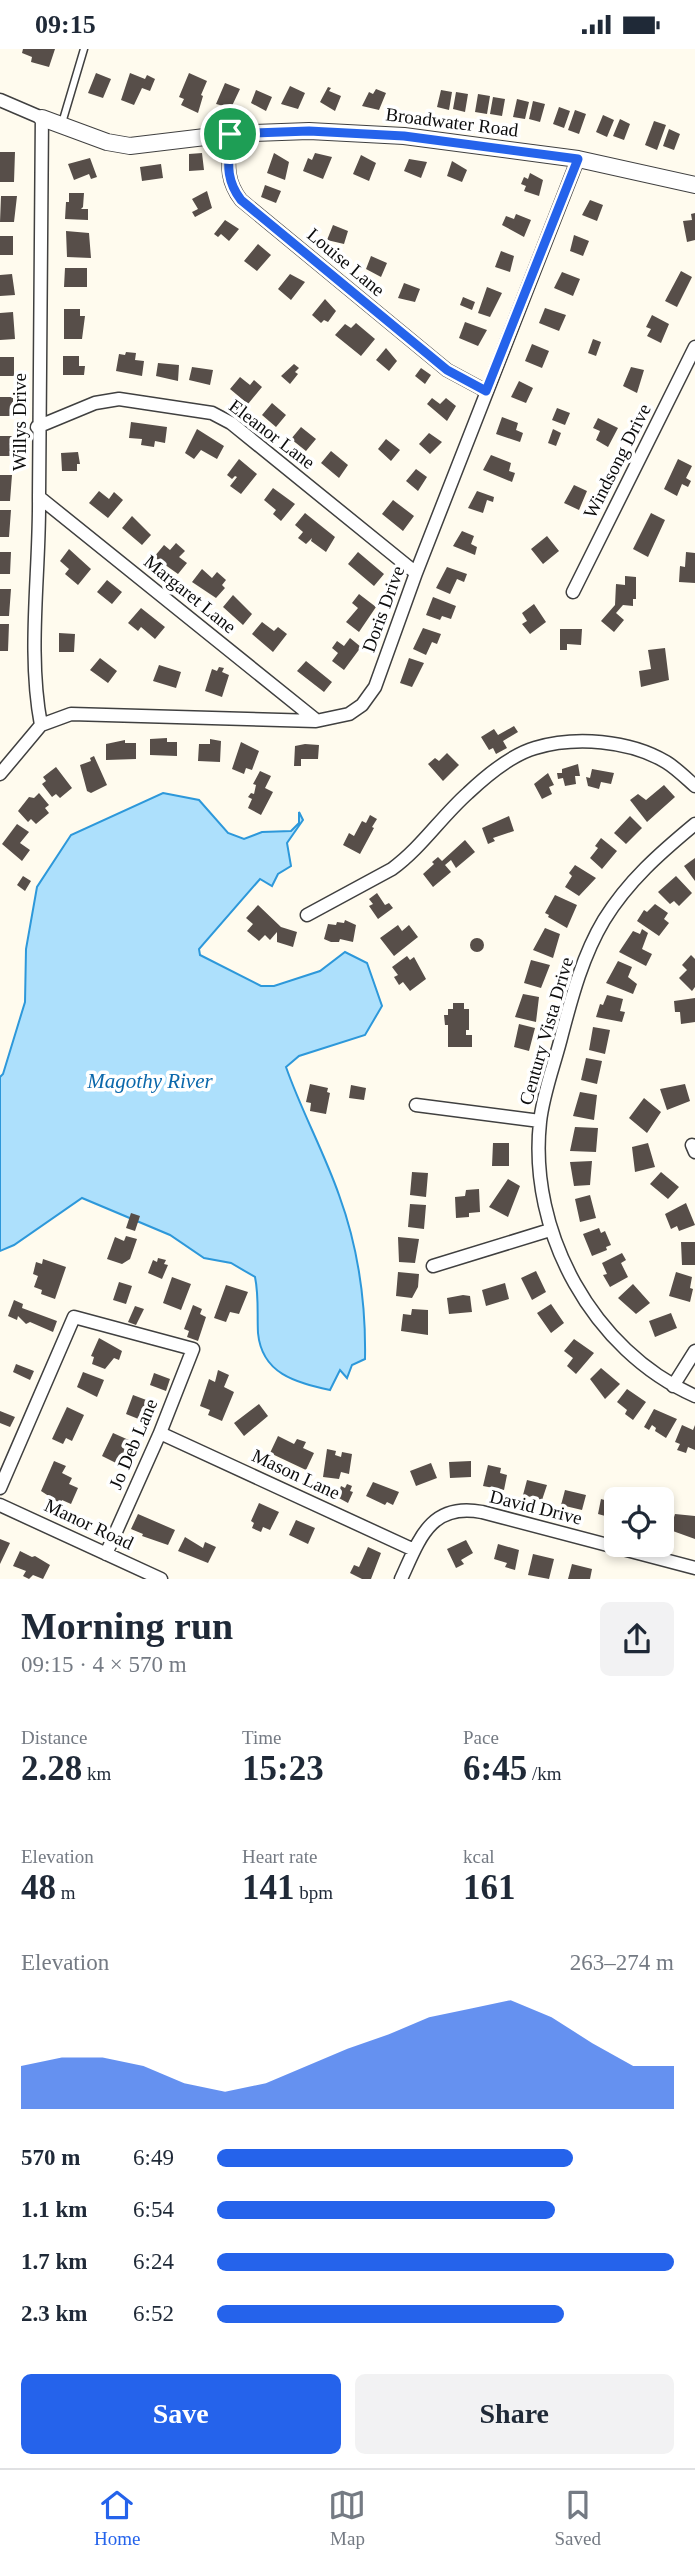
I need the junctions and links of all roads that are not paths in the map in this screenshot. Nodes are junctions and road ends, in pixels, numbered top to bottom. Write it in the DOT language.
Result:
graph roads {
  1 [pos="84,49"];
  2 [pos="0,100"];
  3 [pos="42,118"];
  4 [pos="61,125"];
  5 [pos="230,134"];
  6 [pos="578,159"];
  7 [pos="695,185"];
  8 [pos="695,347"];
  9 [pos="486,391"];
  10 [pos="37,427"];
  11 [pos="39,497"];
  12 [pos="416,573"];
  13 [pos="573,592"];
  14 [pos="316,721"];
  15 [pos="41,725"];
  16 [pos="0,774"];
  17 [pos="695,786"];
  18 [pos="695,824"];
  19 [pos="307,915"];
  20 [pos="416,1105"];
  21 [pos="540,1121"];
  22 [pos="550,1230"];
  23 [pos="433,1266"];
  24 [pos="695,1351"];
  25 [pos="673,1386"];
  26 [pos="695,1395"];
  27 [pos="160,1433"];
  28 [pos="0,1488"];
  29 [pos="0,1505"];
  30 [pos="414,1551"];
  31 [pos="106,1554"];
  32 [pos="695,1568"];
  33 [pos="147,1576"];
  34 [pos="161,1579"];
  35 [pos="401,1579"];
  1 -- 4 [label="lane"];
  2 -- 3 [label="street, Broadwater Road"];
  3 -- 4 [label="street, Broadwater Road"];
  3 -- 10 [label="street, Willys Drive"];
  4 -- 5 [label="street, Broadwater Road"];
  5 -- 6 [label="street, Broadwater Road"];
  5 -- 9 [label="street, Louise Lane"];
  6 -- 7 [label="street, Broadwater Road"];
  6 -- 9 [label="street, Doris Drive"];
  8 -- 13 [label="street, Windsong Drive"];
  9 -- 12 [label="street, Doris Drive"];
  10 -- 11 [label="street, Willys Drive"];
  10 -- 12 [label="street, Eleanor Lane"];
  11 -- 14 [label="street, Margaret Lane"];
  11 -- 15 [label="street, Willys Drive"];
  12 -- 14 [label="street, Doris Drive"];
  14 -- 15 [label="street, Doris Drive"];
  15 -- 16 [label="street"];
  17 -- 19 [label="street"];
  18 -- 21 [label="street, Century Vista Drive"];
  20 -- 21 [label="street"];
  21 -- 22 [label="street, Century Vista Drive"];
  22 -- 23 [label="street"];
  22 -- 25 [label="street, Century Vista Drive"];
  24 -- 25 [label="street"];
  25 -- 26 [label="street, Century Vista Drive"];
  27 -- 28 [label="street, Jo Deb Lane"];
  27 -- 30 [label="street, Mason Lane"];
  27 -- 31 [label="street, Jo Deb Lane"];
  29 -- 31 [label="street, Manor Road"];
  30 -- 32 [label="street, David Drive"];
  30 -- 35 [label="street, David Drive"];
  31 -- 33 [label="street, Manor Road"];
  33 -- 34 [label="street, Manor Road"];
}
